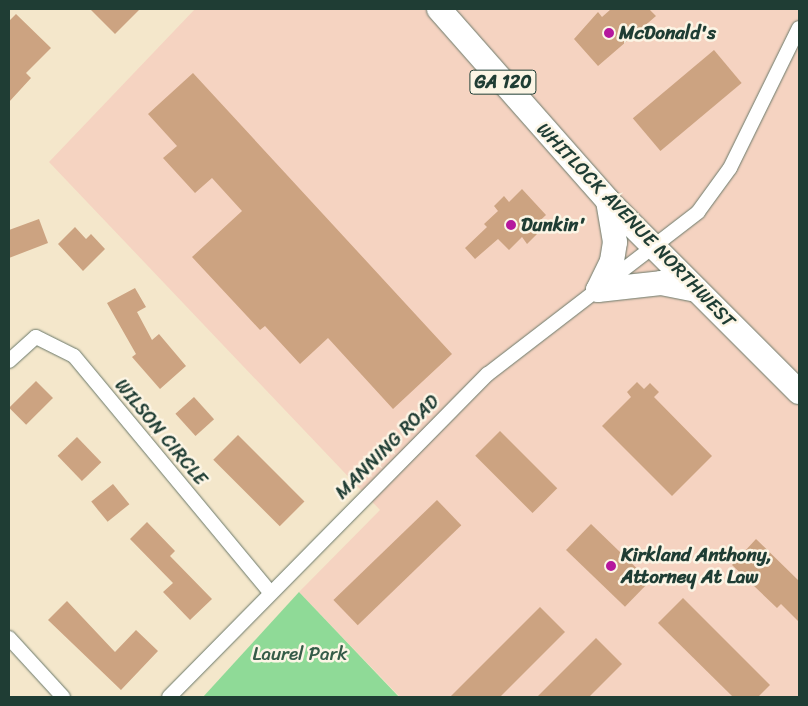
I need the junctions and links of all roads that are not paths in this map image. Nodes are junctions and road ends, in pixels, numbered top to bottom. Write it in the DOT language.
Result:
graph roads {
  1 [pos="439,9"];
  2 [pos="799,28"];
  3 [pos="608,201"];
  4 [pos="654,248"];
  5 [pos="598,290"];
  6 [pos="696,290"];
  7 [pos="9,361"];
  8 [pos="799,392"];
  9 [pos="270,592"];
  10 [pos="9,638"];
  11 [pos="63,697"];
  12 [pos="169,697"];
  1 -- 3 [label="highway, WHITLOCK AVENUE NORTHWEST / GA 120"];
  2 -- 4 [label="street, MANNING ROAD"];
  3 -- 4 [label="highway, WHITLOCK AVENUE NORTHWEST / GA 120"];
  3 -- 5 [label="highway"];
  4 -- 5 [label="street, MANNING ROAD"];
  4 -- 6 [label="highway, WHITLOCK AVENUE NORTHWEST / GA 120"];
  5 -- 6 [label="highway"];
  5 -- 9 [label="street, MANNING ROAD"];
  6 -- 8 [label="highway, WHITLOCK AVENUE NORTHWEST / GA 120"];
  7 -- 9 [label="street, WILSON CIRCLE"];
  9 -- 12 [label="street, MANNING ROAD"];
  10 -- 11 [label="street"];
}
